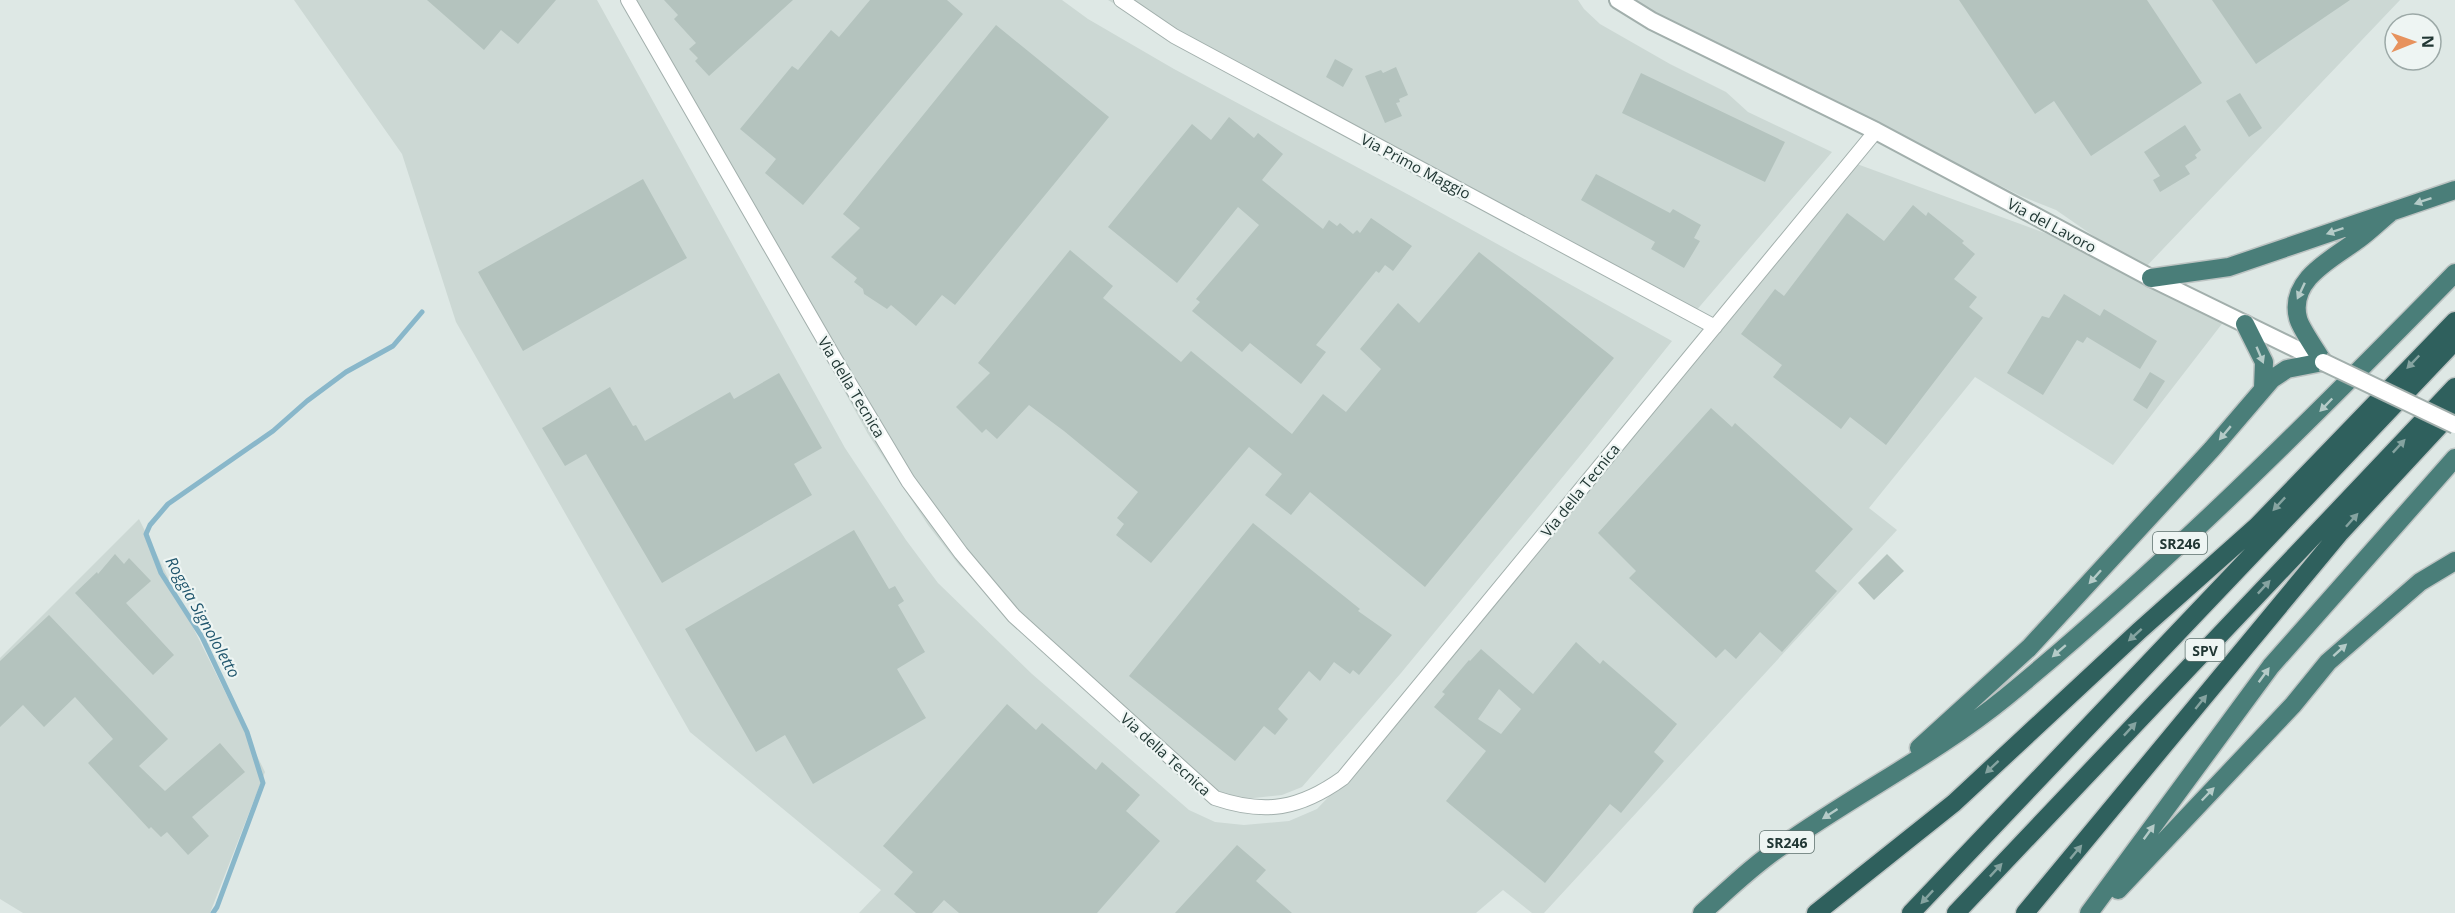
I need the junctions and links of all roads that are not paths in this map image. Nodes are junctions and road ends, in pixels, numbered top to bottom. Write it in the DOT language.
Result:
graph roads {
  1 [pos="628,0"];
  2 [pos="1121,0"];
  3 [pos="1618,0"];
  4 [pos="1876,131"];
  5 [pos="2455,190"];
  6 [pos="2391,212"];
  7 [pos="2455,273"];
  8 [pos="2151,278"];
  9 [pos="2455,321"];
  10 [pos="2245,324"];
  11 [pos="1715,327"];
  12 [pos="2455,341"];
  13 [pos="2323,362"];
  14 [pos="2455,387"];
  15 [pos="2263,388"];
  16 [pos="2455,408"];
  17 [pos="2455,425"];
  18 [pos="2455,458"];
  19 [pos="2455,561"];
  20 [pos="1879,782"];
  21 [pos="1702,913"];
  22 [pos="1816,913"];
  23 [pos="1911,913"];
  24 [pos="1956,913"];
  25 [pos="2025,913"];
  26 [pos="2089,913"];
  27 [pos="2097,913"];
  1 -- 11 [label="street, Via della Tecnica"];
  2 -- 11 [label="street, Via Primo Maggio"];
  3 -- 4 [label="street, Via del Lavoro"];
  4 -- 8 [label="street, Via del Lavoro"];
  4 -- 11 [label="street, Via della Tecnica"];
  5 -- 6 [label="highway, one-way"];
  6 -- 8 [label="highway, one-way"];
  6 -- 13 [label="highway, one-way"];
  7 -- 20 [label="highway, SR246, one-way"];
  8 -- 10 [label="street, Via del Lavoro"];
  9 -- 22 [label="highway, one-way"];
  10 -- 13 [label="street, Via del Lavoro"];
  10 -- 15 [label="highway, one-way"];
  12 -- 23 [label="highway, SPV, one-way"];
  13 -- 15 [label="highway"];
  13 -- 17 [label="street, Via del Lavoro, bridge"];
  24 -- 14 [label="highway, SPV, one-way"];
  15 -- 20 [label="highway, one-way"];
  25 -- 16 [label="highway, one-way"];
  26 -- 18 [label="highway, one-way"];
  27 -- 19 [label="highway, one-way"];
  20 -- 21 [label="highway, SR246, one-way"];
}
